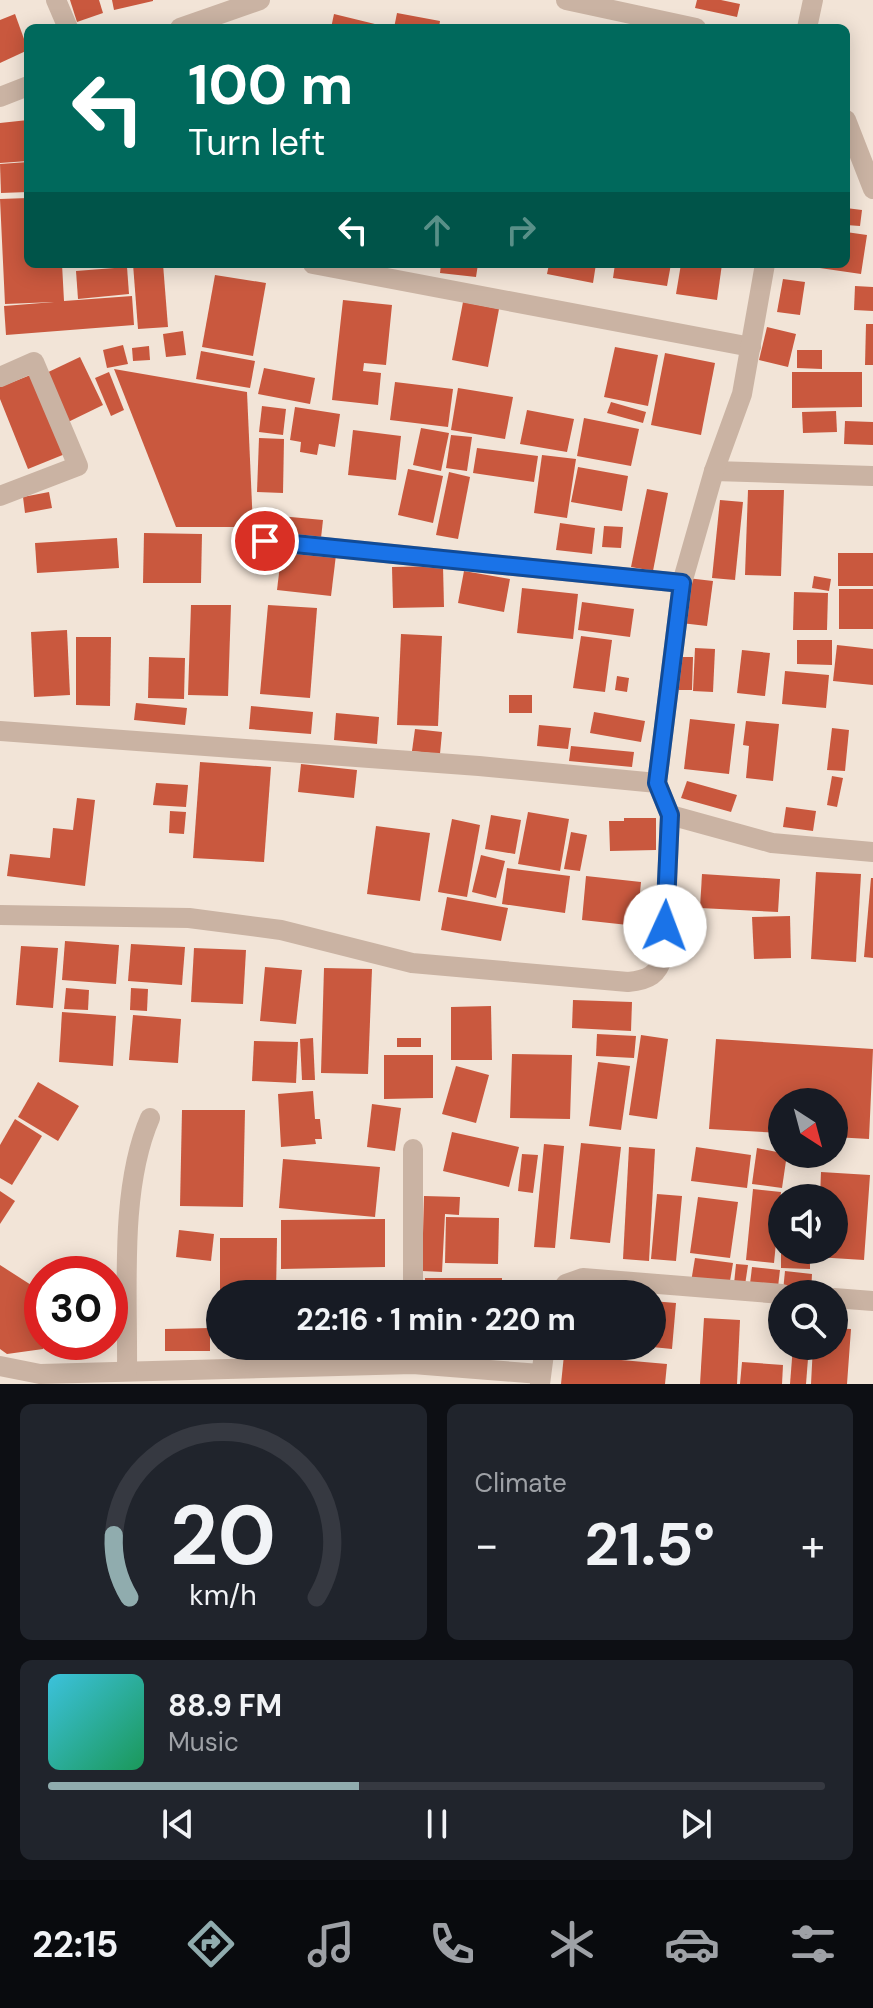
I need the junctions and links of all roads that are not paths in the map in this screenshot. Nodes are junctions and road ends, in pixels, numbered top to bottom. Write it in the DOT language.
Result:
graph roads {
  1 [pos="56,0"];
  2 [pos="566,0"];
  3 [pos="813,0"];
  4 [pos="252,1"];
  5 [pos="66,24"];
  6 [pos="191,24"];
  7 [pos="677,24"];
  8 [pos="808,24"];
  9 [pos="24,88"];
  10 [pos="0,97"];
  11 [pos="850,130"];
  12 [pos="873,189"];
  13 [pos="334,268"];
  14 [pos="764,268"];
  15 [pos="751,347"];
  16 [pos="0,377"];
  17 [pos="714,471"];
  18 [pos="873,476"];
  19 [pos="0,496"];
  20 [pos="265,541"];
  21 [pos="682,583"];
  22 [pos="0,731"];
  23 [pos="657,783"];
  24 [pos="670,815"];
  25 [pos="873,852"];
  26 [pos="0,915"];
  27 [pos="150,1118"];
  28 [pos="413,1149"];
  29 [pos="413,1280"];
  30 [pos="577,1280"];
  31 [pos="608,1280"];
  32 [pos="666,1285"];
  33 [pos="768,1293"];
  34 [pos="848,1299"];
  35 [pos="873,1301"];
  36 [pos="324,1360"];
  37 [pos="439,1360"];
  38 [pos="0,1366"];
  39 [pos="127,1371"];
  40 [pos="540,1379"];
  1 -- 5 [label="street"];
  2 -- 7 [label="street"];
  3 -- 8 [label="street"];
  4 -- 6 [label="street"];
  9 -- 10 [label="street"];
  11 -- 12 [label="street"];
  13 -- 15 [label="street"];
  14 -- 15 [label="street"];
  15 -- 17 [label="street"];
  16 -- 19 [label="street"];
  17 -- 18 [label="street"];
  17 -- 21 [label="street"];
  20 -- 21 [label="street"];
  21 -- 23 [label="street"];
  22 -- 23 [label="street"];
  23 -- 24 [label="street"];
  24 -- 25 [label="street"];
  24 -- 26 [label="street"];
  27 -- 39 [label="street"];
  28 -- 29 [label="street"];
  30 -- 31 [label="street"];
  32 -- 33 [label="street"];
  34 -- 35 [label="street"];
  36 -- 39 [label="street"];
  37 -- 40 [label="street"];
  38 -- 39 [label="street"];
}
